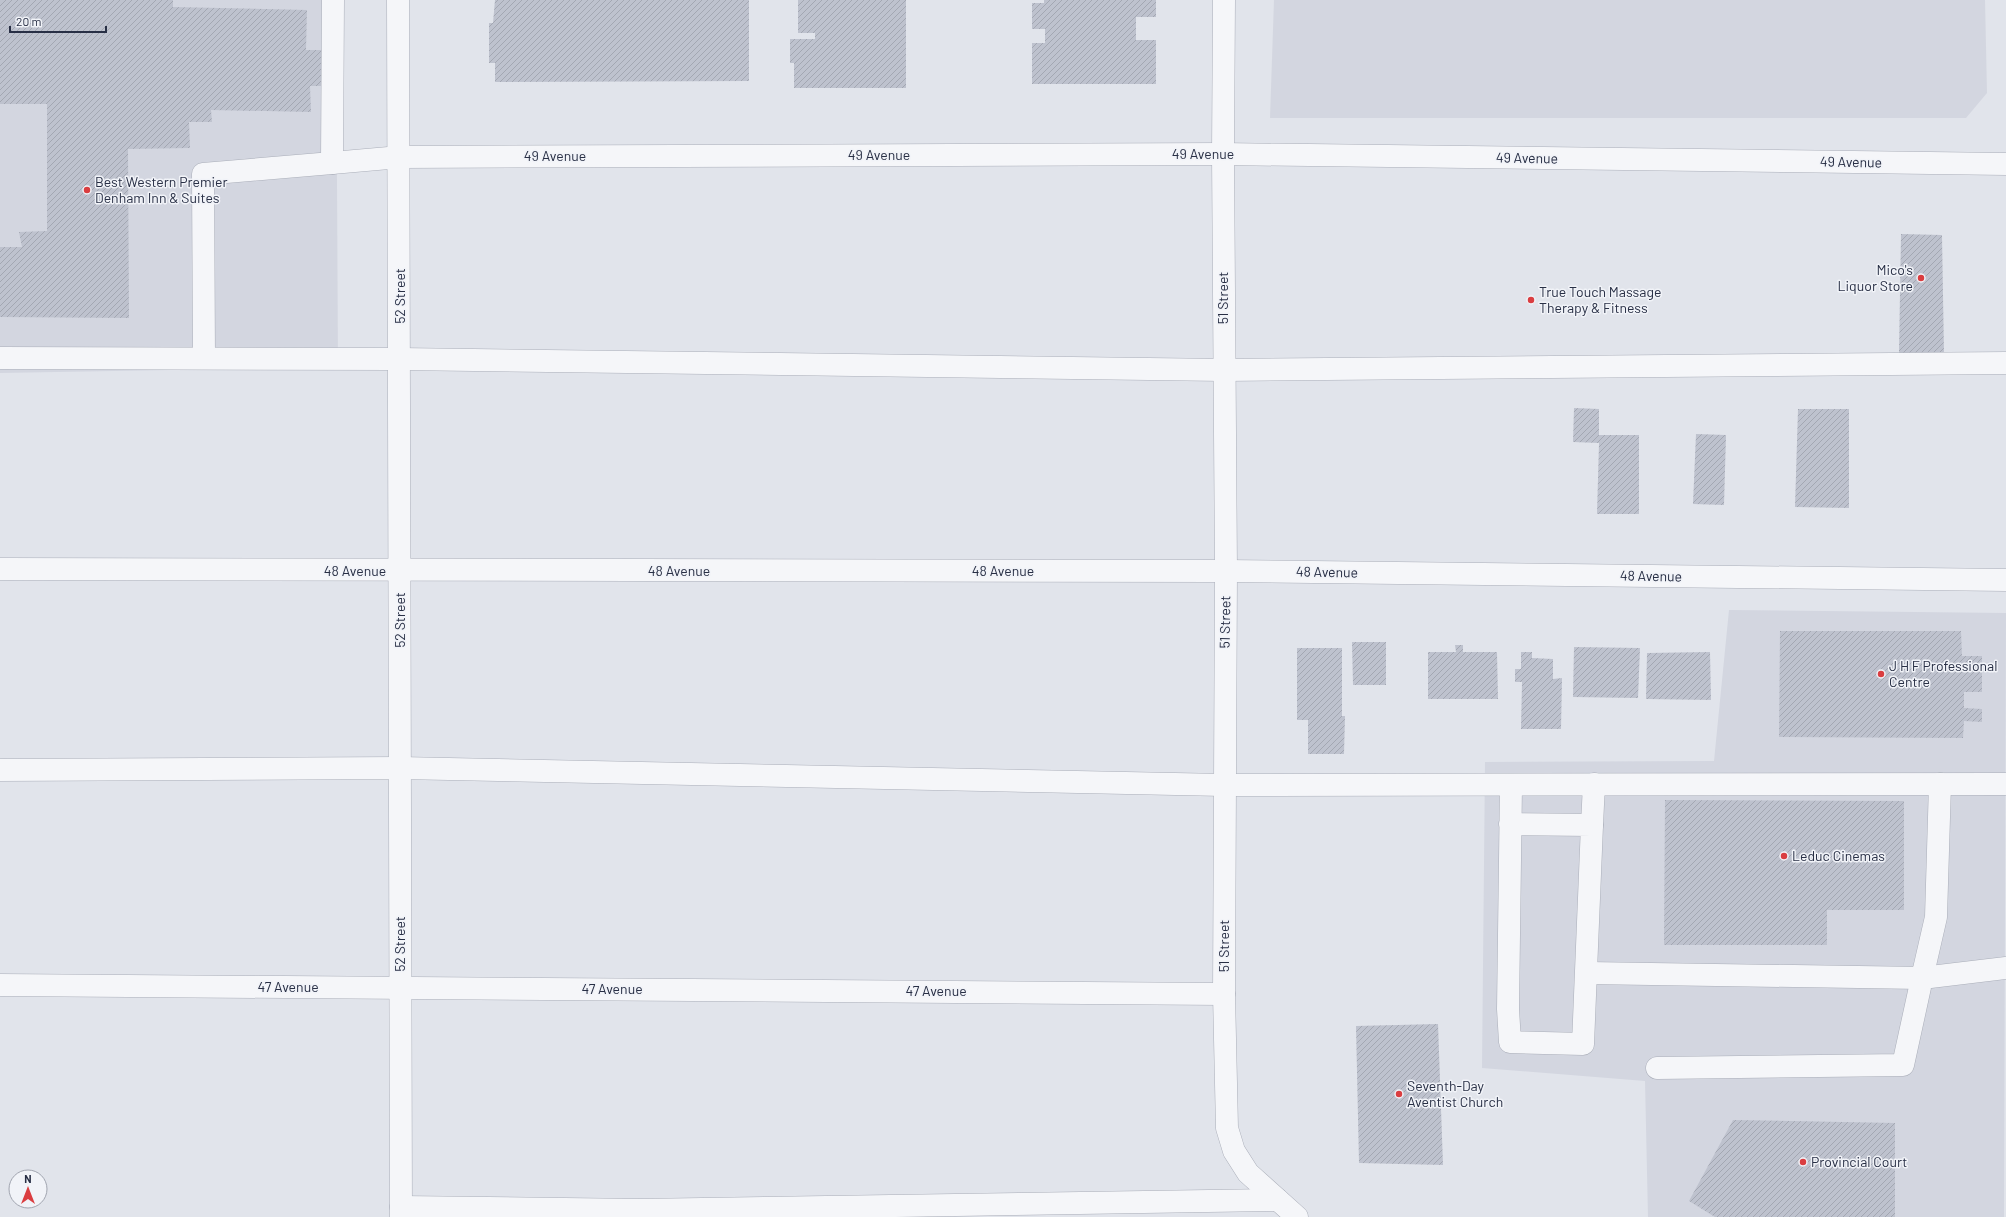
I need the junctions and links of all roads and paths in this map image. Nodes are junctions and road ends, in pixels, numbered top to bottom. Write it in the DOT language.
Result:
graph roads {
  1 [pos="333,0"];
  2 [pos="398,0"];
  3 [pos="1224,0"];
  4 [pos="1223,154"];
  5 [pos="400,157"];
  6 [pos="332,163"];
  7 [pos="2006,164"];
  8 [pos="0,358"];
  9 [pos="204,358"];
  10 [pos="400,359"];
  11 [pos="2006,363"];
  12 [pos="1224,370"];
  13 [pos="0,569"];
  14 [pos="400,571"];
  15 [pos="1226,571"];
  16 [pos="2006,580"];
  17 [pos="400,768"];
  18 [pos="0,770"];
  19 [pos="1594,784"];
  20 [pos="1940,784"];
  21 [pos="2006,784"];
  22 [pos="1224,785"];
  23 [pos="1511,785"];
  24 [pos="1510,824"];
  25 [pos="1592,825"];
  26 [pos="2006,968"];
  27 [pos="1587,973"];
  28 [pos="1922,978"];
  29 [pos="0,986"];
  30 [pos="400,987"];
  31 [pos="1224,994"];
  32 [pos="1657,1068"];
  33 [pos="1278,1200"];
  34 [pos="401,1212"];
  35 [pos="640,1214"];
  36 [pos="1297,1217"];
  1 -- 6 [label="street"];
  2 -- 5 [label="street, 52 Street"];
  3 -- 4 [label="street, 51 Street"];
  4 -- 5 [label="street, 49 Avenue"];
  4 -- 7 [label="street, 49 Avenue"];
  4 -- 12 [label="street, 51 Street"];
  5 -- 6 [label="street, 49 Avenue"];
  5 -- 10 [label="street, 52 Street"];
  6 -- 9 [label="street, 49 Avenue"];
  8 -- 9 [label="street"];
  9 -- 10 [label="street"];
  10 -- 12 [label="street"];
  10 -- 14 [label="street, 52 Street"];
  11 -- 12 [label="street"];
  12 -- 15 [label="street, 51 Street"];
  13 -- 14 [label="street, 48 Avenue"];
  14 -- 15 [label="street, 48 Avenue"];
  14 -- 17 [label="street, 52 Street"];
  15 -- 16 [label="street, 48 Avenue"];
  15 -- 22 [label="street, 51 Street"];
  17 -- 18 [label="street"];
  17 -- 22 [label="street"];
  17 -- 30 [label="street, 52 Street"];
  19 -- 20 [label="street"];
  19 -- 23 [label="street"];
  19 -- 25 [label="street"];
  20 -- 21 [label="street"];
  20 -- 28 [label="street"];
  22 -- 23 [label="street"];
  22 -- 31 [label="street, 51 Street"];
  23 -- 24 [label="street"];
  24 -- 25 [label="street"];
  24 -- 27 [label="street"];
  25 -- 27 [label="street"];
  26 -- 28 [label="street"];
  27 -- 28 [label="street"];
  28 -- 32 [label="street"];
  29 -- 30 [label="street, 47 Avenue"];
  30 -- 31 [label="street, 47 Avenue"];
  30 -- 34 [label="street, 52 Street"];
  31 -- 33 [label="street, 51 Street"];
  33 -- 35 [label="street"];
  33 -- 36 [label="street, 51 Street"];
  34 -- 35 [label="street"];
}
